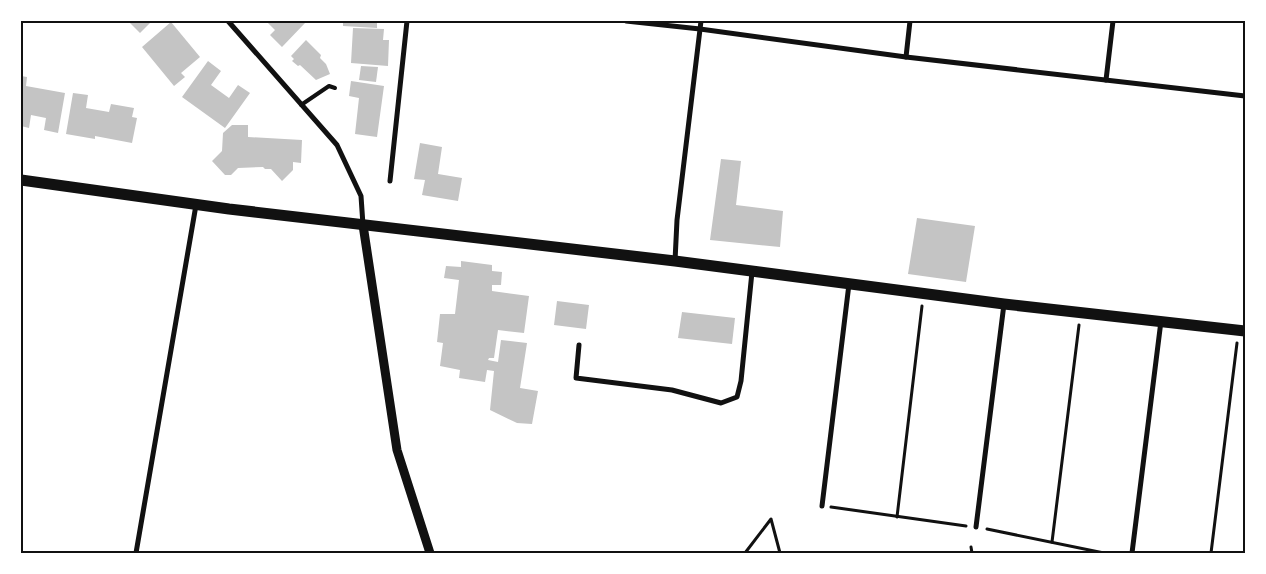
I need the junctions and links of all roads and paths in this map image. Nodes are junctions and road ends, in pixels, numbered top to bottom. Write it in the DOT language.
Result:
graph roads {
  1 [pos="228,21"];
  2 [pos="407,21"];
  3 [pos="626,21"];
  4 [pos="701,21"];
  5 [pos="910,21"];
  6 [pos="1114,21"];
  7 [pos="700,29"];
  8 [pos="906,57"];
  9 [pos="1106,80"];
  10 [pos="335,88"];
  11 [pos="1245,96"];
  12 [pos="301,105"];
  13 [pos="21,180"];
  14 [pos="390,181"];
  15 [pos="196,205"];
  16 [pos="363,225"];
  17 [pos="675,261"];
  18 [pos="752,272"];
  19 [pos="849,284"];
  20 [pos="924,293"];
  21 [pos="1004,304"];
  22 [pos="1081,312"];
  23 [pos="1161,320"];
  24 [pos="1242,330"];
  25 [pos="579,345"];
  26 [pos="822,506"];
  27 [pos="897,517"];
  28 [pos="976,527"];
  29 [pos="1052,542"];
  30 [pos="971,547"];
  31 [pos="136,553"];
  32 [pos="430,553"];
  33 [pos="745,553"];
  34 [pos="780,553"];
  35 [pos="972,553"];
  36 [pos="1132,553"];
  37 [pos="1211,553"];
  1 -- 12 [label="street"];
  2 -- 14 [label="street"];
  3 -- 7 [label="street"];
  4 -- 7 [label="street"];
  5 -- 8 [label="street"];
  6 -- 9 [label="street"];
  7 -- 8 [label="street"];
  7 -- 17 [label="street"];
  8 -- 9 [label="street"];
  9 -- 11 [label="street"];
  10 -- 12 [label="lane"];
  12 -- 16 [label="street"];
  13 -- 15 [label="main road"];
  15 -- 16 [label="main road"];
  15 -- 31 [label="street"];
  16 -- 17 [label="main road"];
  16 -- 32 [label="street"];
  17 -- 18 [label="main road"];
  18 -- 19 [label="main road"];
  18 -- 25 [label="street"];
  19 -- 20 [label="main road"];
  19 -- 26 [label="street"];
  20 -- 21 [label="main road"];
  20 -- 27 [label="path"];
  21 -- 22 [label="main road"];
  21 -- 28 [label="street"];
  22 -- 23 [label="main road"];
  22 -- 29 [label="path"];
  23 -- 24 [label="main road"];
  23 -- 36 [label="street"];
  24 -- 37 [label="path"];
  30 -- 35 [label="path"];
  33 -- 34 [label="path"];
}
